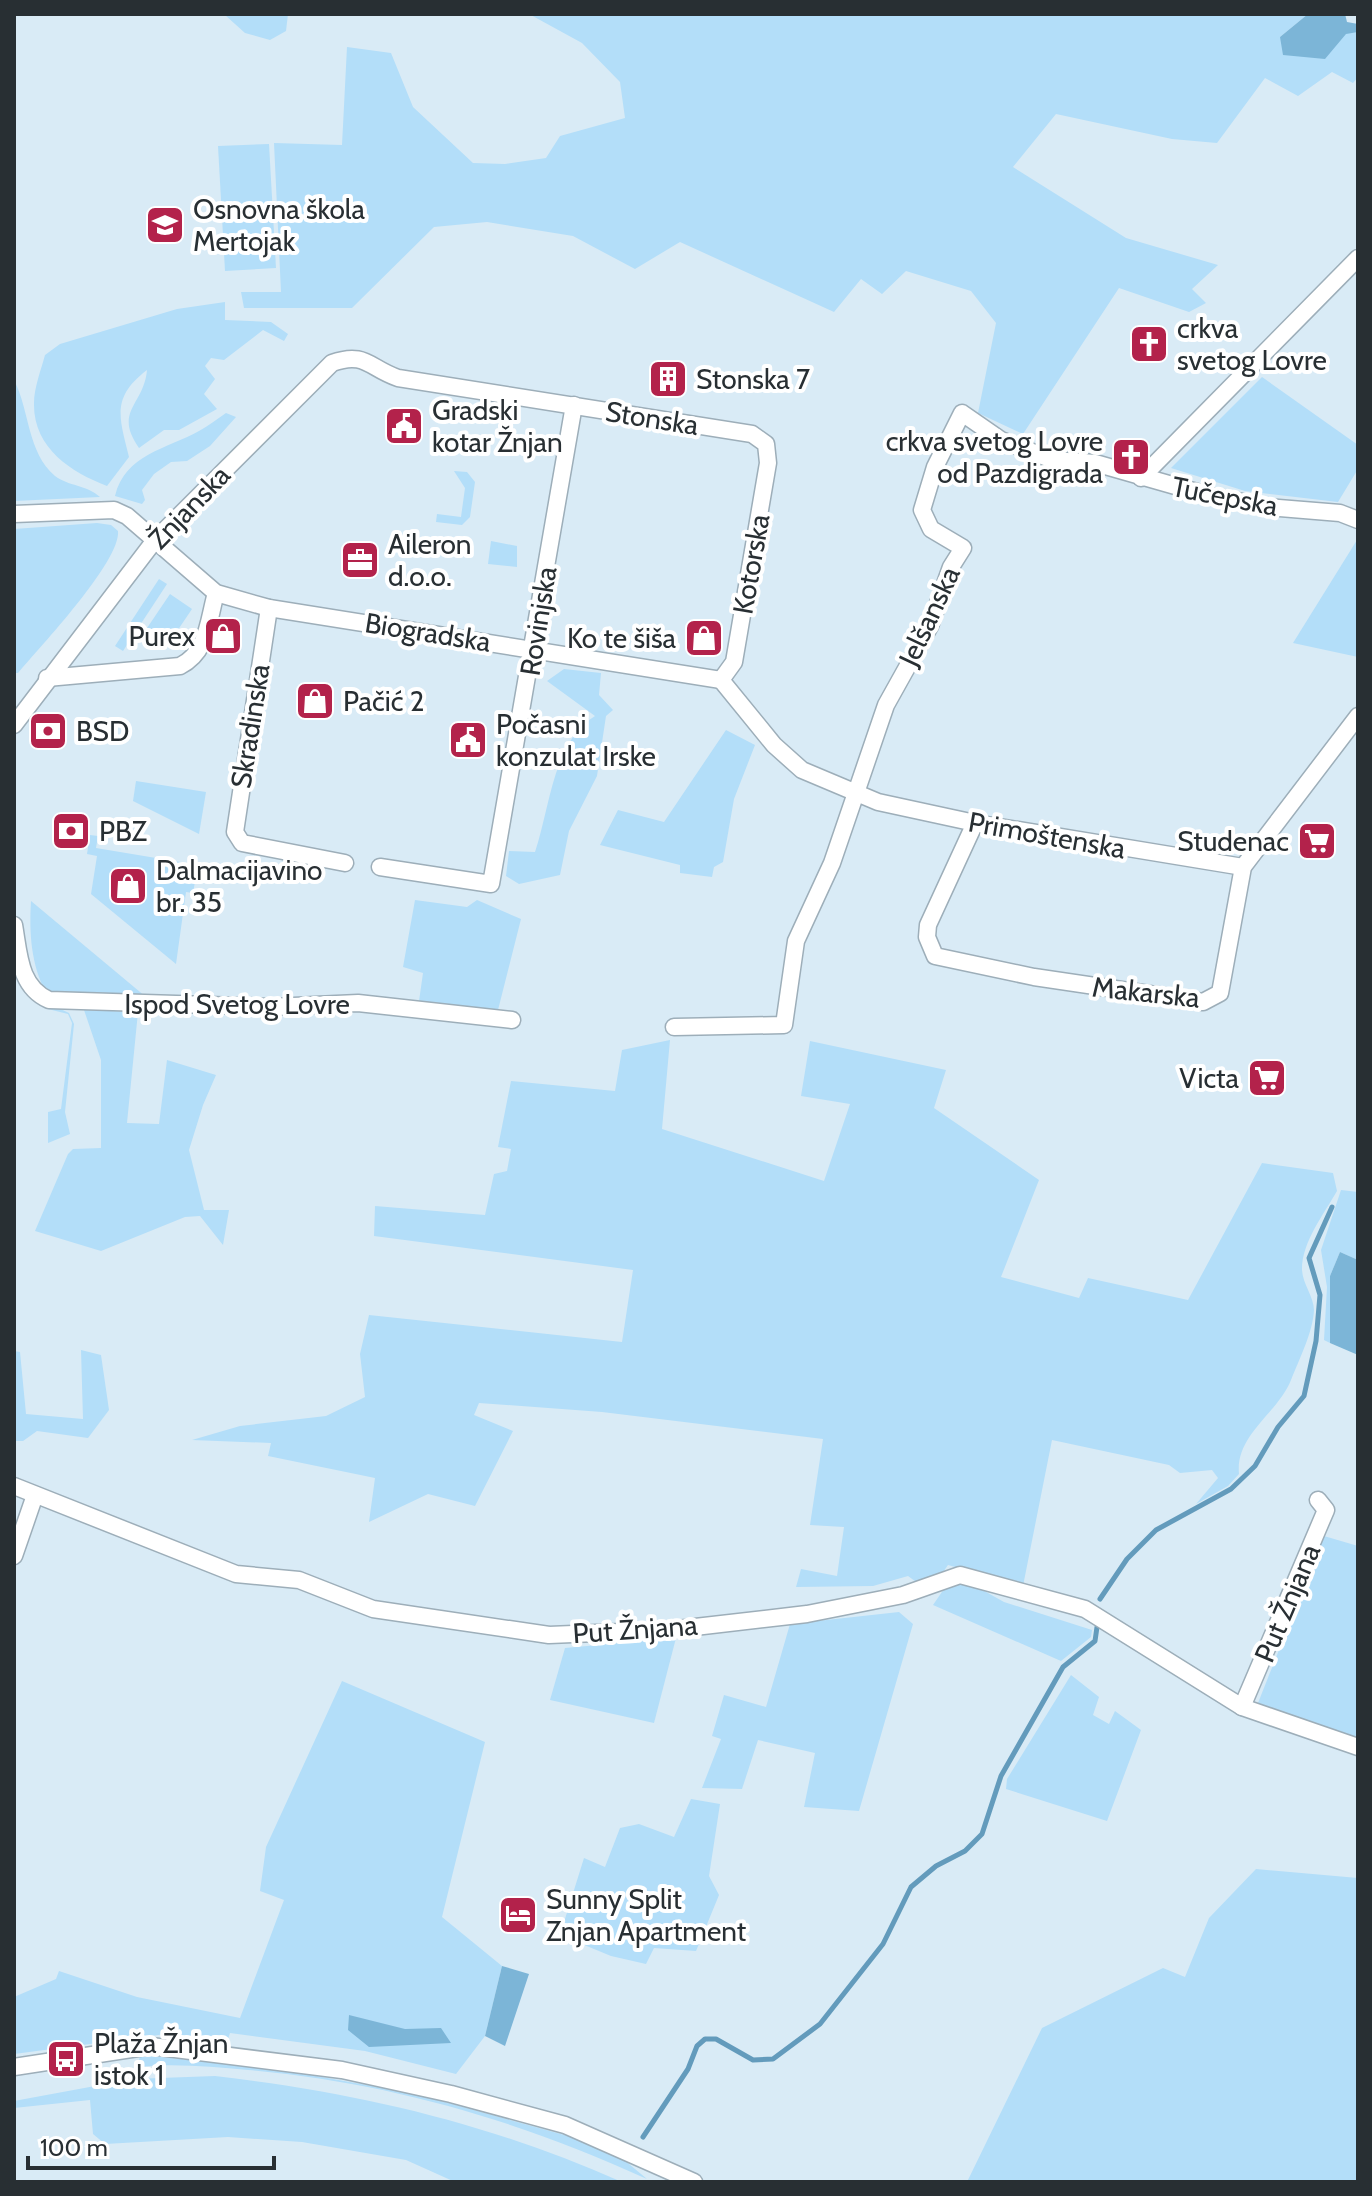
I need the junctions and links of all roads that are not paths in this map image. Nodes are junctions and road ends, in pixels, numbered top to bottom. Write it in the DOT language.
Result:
graph roads {
  1 [pos="1358,258"];
  2 [pos="350,356"];
  3 [pos="574,405"];
  4 [pos="962,413"];
  5 [pos="766,444"];
  6 [pos="1141,478"];
  7 [pos="14,514"];
  8 [pos="1358,520"];
  9 [pos="155,540"];
  10 [pos="216,593"];
  11 [pos="269,608"];
  12 [pos="534,649"];
  13 [pos="47,678"];
  14 [pos="721,680"];
  15 [pos="1358,716"];
  16 [pos="14,725"];
  17 [pos="854,792"];
  18 [pos="975,823"];
  19 [pos="345,863"];
  20 [pos="380,867"];
  21 [pos="1243,867"];
  22 [pos="14,925"];
  23 [pos="512,1020"];
  24 [pos="674,1027"];
  25 [pos="14,1486"];
  26 [pos="35,1495"];
  27 [pos="1318,1500"];
  28 [pos="14,1556"];
  29 [pos="1242,1707"];
  30 [pos="1358,1747"];
  31 [pos="14,2067"];
  32 [pos="694,2182"];
  1 -- 6 [label="street"];
  2 -- 3 [label="street, Stonska"];
  2 -- 9 [label="street, Žnjanska"];
  3 -- 5 [label="street, Stonska"];
  3 -- 12 [label="street, Rovinjska"];
  4 -- 6 [label="street, Tučepska"];
  4 -- 17 [label="street, Jelšanska"];
  5 -- 14 [label="street, Kotorska"];
  6 -- 8 [label="street, Tučepska"];
  7 -- 9 [label="street, Biogradska"];
  9 -- 10 [label="street, Biogradska"];
  9 -- 13 [label="street, Žnjanska"];
  10 -- 11 [label="street, Biogradska"];
  10 -- 13 [label="street"];
  11 -- 12 [label="street, Biogradska"];
  11 -- 19 [label="street, Skradinska"];
  12 -- 14 [label="street, Biogradska"];
  12 -- 20 [label="street, Rovinjska"];
  13 -- 16 [label="street, Žnjanska"];
  14 -- 17 [label="street, Primoštenska"];
  15 -- 21 [label="street"];
  17 -- 18 [label="street, Primoštenska"];
  17 -- 24 [label="street"];
  18 -- 21 [label="street, Primoštenska"];
  18 -- 21 [label="street, Makarska"];
  22 -- 23 [label="street, Ispod Svetog Lovre"];
  25 -- 26 [label="street, Put Žnjana"];
  26 -- 28 [label="street"];
  26 -- 29 [label="street, Put Žnjana"];
  27 -- 29 [label="street, Put Žnjana"];
  29 -- 30 [label="street, Put Žnjana"];
  31 -- 32 [label="street"];
}
